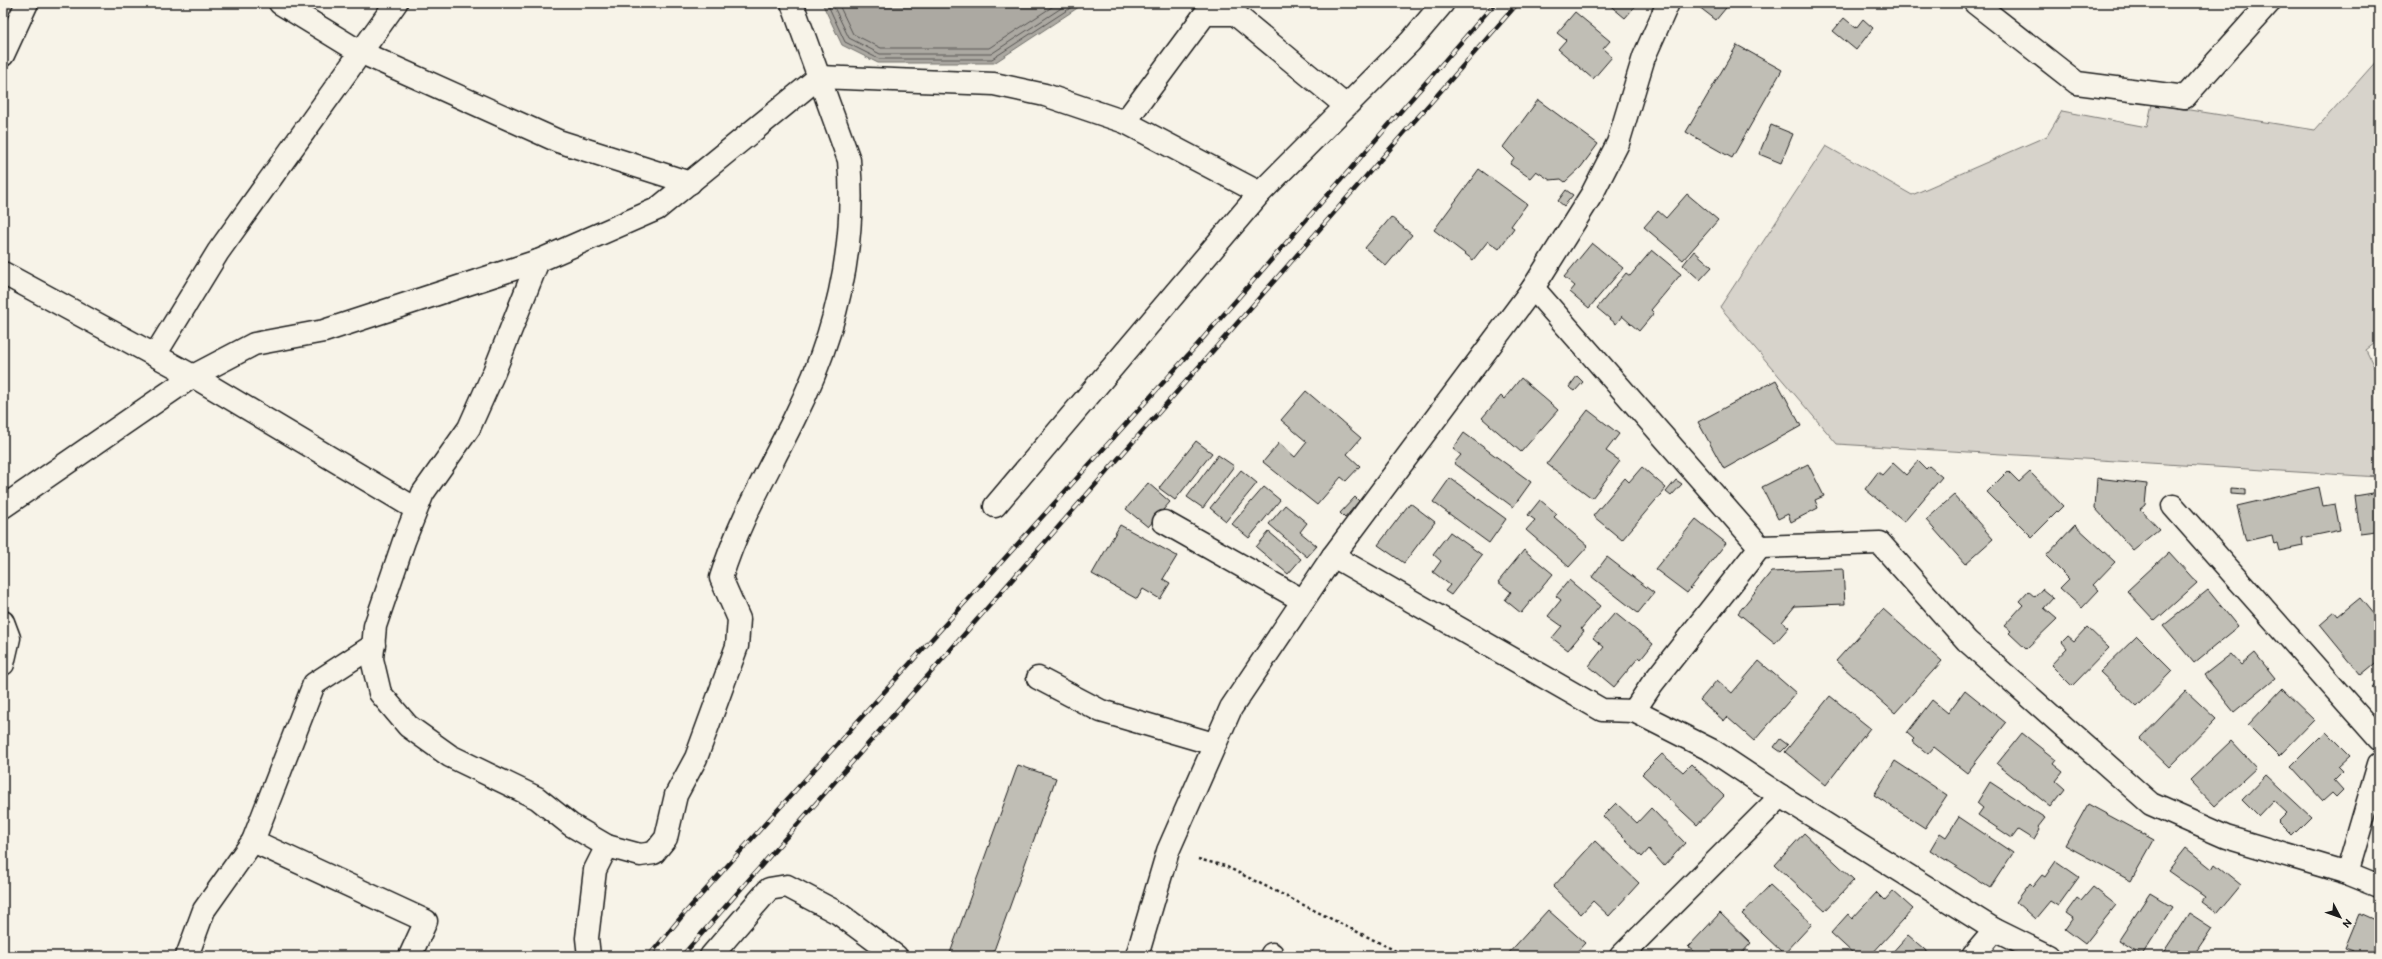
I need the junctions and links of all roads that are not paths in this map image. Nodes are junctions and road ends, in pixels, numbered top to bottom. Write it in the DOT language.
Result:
graph roads {
  1 [pos="26,3"];
  2 [pos="280,3"];
  3 [pos="396,3"];
  4 [pos="792,3"];
  5 [pos="1443,3"];
  6 [pos="1668,3"];
  7 [pos="1975,3"];
  8 [pos="2269,3"];
  9 [pos="360,52"];
  10 [pos="3,56"];
  11 [pos="819,77"];
  12 [pos="1346,106"];
  13 [pos="1125,122"];
  14 [pos="690,182"];
  15 [pos="1260,193"];
  16 [pos="538,261"];
  17 [pos="3,273"];
  18 [pos="1533,288"];
  19 [pos="155,355"];
  20 [pos="193,376"];
  21 [pos="995,506"];
  22 [pos="2173,506"];
  23 [pos="3,508"];
  24 [pos="416,510"];
  25 [pos="1164,522"];
  26 [pos="1760,547"];
  27 [pos="1333,556"];
  28 [pos="1302,600"];
  29 [pos="3,622"];
  30 [pos="374,645"];
  31 [pos="3,664"];
  32 [pos="1038,678"];
  33 [pos="1634,711"];
  34 [pos="2379,739"];
  35 [pos="1214,744"];
  36 [pos="2379,764"];
  37 [pos="1781,796"];
  38 [pos="253,841"];
  39 [pos="607,846"];
  40 [pos="2347,873"];
  41 [pos="2379,886"];
  42 [pos="1995,930"];
  43 [pos="187,956"];
  44 [pos="410,956"];
  45 [pos="590,956"];
  46 [pos="711,956"];
  47 [pos="896,956"];
  48 [pos="1137,956"];
  49 [pos="1621,956"];
  50 [pos="1973,956"];
  51 [pos="2048,956"];
  1 -- 10 [label="street"];
  2 -- 9 [label="street"];
  3 -- 9 [label="street"];
  4 -- 11 [label="street"];
  5 -- 12 [label="street"];
  6 -- 18 [label="street"];
  7 -- 8 [label="street"];
  9 -- 14 [label="street"];
  9 -- 19 [label="street"];
  11 -- 13 [label="street"];
  11 -- 14 [label="street"];
  11 -- 39 [label="street"];
  12 -- 13 [label="street"];
  12 -- 15 [label="street"];
  13 -- 15 [label="street"];
  14 -- 16 [label="street"];
  15 -- 21 [label="street"];
  16 -- 20 [label="street"];
  16 -- 24 [label="street"];
  17 -- 19 [label="street"];
  18 -- 26 [label="street"];
  18 -- 27 [label="street"];
  19 -- 20 [label="street"];
  20 -- 23 [label="street"];
  20 -- 24 [label="street"];
  22 -- 34 [label="street"];
  24 -- 30 [label="street"];
  25 -- 28 [label="street"];
  26 -- 33 [label="street"];
  26 -- 40 [label="street"];
  27 -- 28 [label="street"];
  27 -- 33 [label="street"];
  28 -- 35 [label="street"];
  29 -- 31 [label="street"];
  30 -- 38 [label="street"];
  30 -- 39 [label="street"];
  32 -- 35 [label="street"];
  33 -- 37 [label="street"];
  35 -- 48 [label="street"];
  36 -- 40 [label="street"];
  37 -- 42 [label="street"];
  37 -- 49 [label="street"];
  38 -- 43 [label="street"];
  38 -- 44 [label="street"];
  39 -- 45 [label="street"];
  40 -- 41 [label="street"];
  42 -- 50 [label="street"];
  42 -- 51 [label="street"];
  46 -- 47 [label="street"];
}
